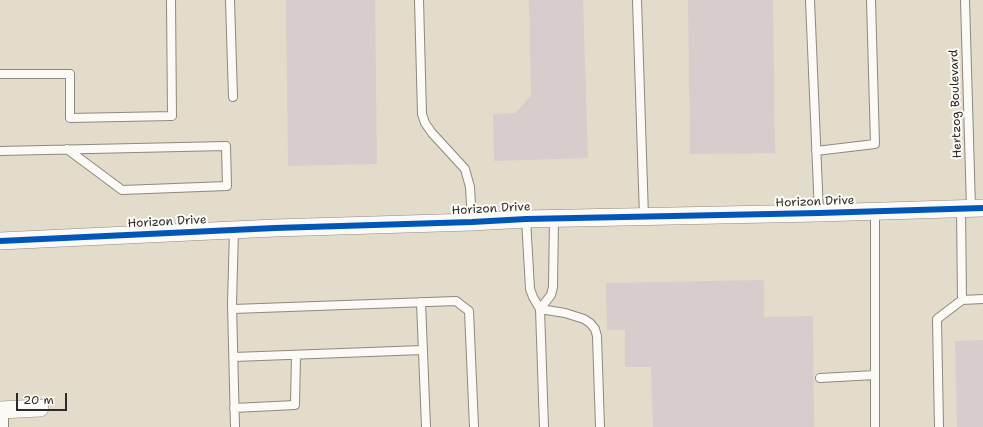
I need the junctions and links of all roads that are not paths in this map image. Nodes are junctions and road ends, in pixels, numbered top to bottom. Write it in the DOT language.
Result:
graph roads {
  1 [pos="171,0"];
  2 [pos="230,0"];
  3 [pos="419,0"];
  4 [pos="637,0"];
  5 [pos="810,0"];
  6 [pos="871,0"];
  7 [pos="965,0"];
  8 [pos="0,74"];
  9 [pos="232,97"];
  10 [pos="67,149"];
  11 [pos="0,151"];
  12 [pos="816,151"];
  13 [pos="971,208"];
  14 [pos="875,211"];
  15 [pos="819,213"];
  16 [pos="644,217"];
  17 [pos="526,218"];
  18 [pos="554,218"];
  19 [pos="472,222"];
  20 [pos="234,230"];
  21 [pos="0,241"];
  22 [pos="983,299"];
  23 [pos="962,300"];
  24 [pos="421,302"];
  25 [pos="233,309"];
  26 [pos="540,309"];
  27 [pos="422,350"];
  28 [pos="296,355"];
  29 [pos="234,357"];
  30 [pos="875,375"];
  31 [pos="820,378"];
  32 [pos="40,408"];
  33 [pos="234,408"];
  34 [pos="2,410"];
  35 [pos="4,427"];
  36 [pos="235,427"];
  37 [pos="426,427"];
  38 [pos="474,427"];
  39 [pos="544,427"];
  40 [pos="600,427"];
  41 [pos="875,427"];
  42 [pos="939,427"];
  1 -- 8 [label="lane"];
  2 -- 9 [label="lane"];
  3 -- 19 [label="lane"];
  4 -- 16 [label="lane"];
  5 -- 12 [label="lane"];
  6 -- 12 [label="lane"];
  7 -- 13 [label="lane, Hertzog Boulevard"];
  10 -- 10 [label="lane"];
  10 -- 11 [label="lane"];
  12 -- 15 [label="lane"];
  13 -- 14 [label="street, Horizon Drive"];
  13 -- 23 [label="lane, Hertzog Boulevard"];
  14 -- 15 [label="street, Horizon Drive"];
  14 -- 30 [label="lane"];
  15 -- 16 [label="street, Horizon Drive"];
  16 -- 18 [label="street, Horizon Drive"];
  17 -- 18 [label="street, Horizon Drive"];
  17 -- 19 [label="street, Horizon Drive"];
  17 -- 26 [label="lane"];
  18 -- 26 [label="lane"];
  19 -- 20 [label="street, Horizon Drive"];
  20 -- 21 [label="street, Horizon Drive"];
  20 -- 25 [label="lane"];
  22 -- 23 [label="lane"];
  23 -- 42 [label="lane"];
  24 -- 25 [label="lane"];
  24 -- 27 [label="lane"];
  24 -- 38 [label="lane"];
  25 -- 29 [label="lane"];
  26 -- 39 [label="lane"];
  26 -- 40 [label="lane"];
  27 -- 28 [label="lane"];
  27 -- 37 [label="lane"];
  28 -- 29 [label="lane"];
  28 -- 33 [label="lane"];
  29 -- 33 [label="lane"];
  30 -- 31 [label="lane"];
  30 -- 41 [label="lane"];
  32 -- 34 [label="street"];
  33 -- 36 [label="lane"];
  34 -- 35 [label="lane"];
}
